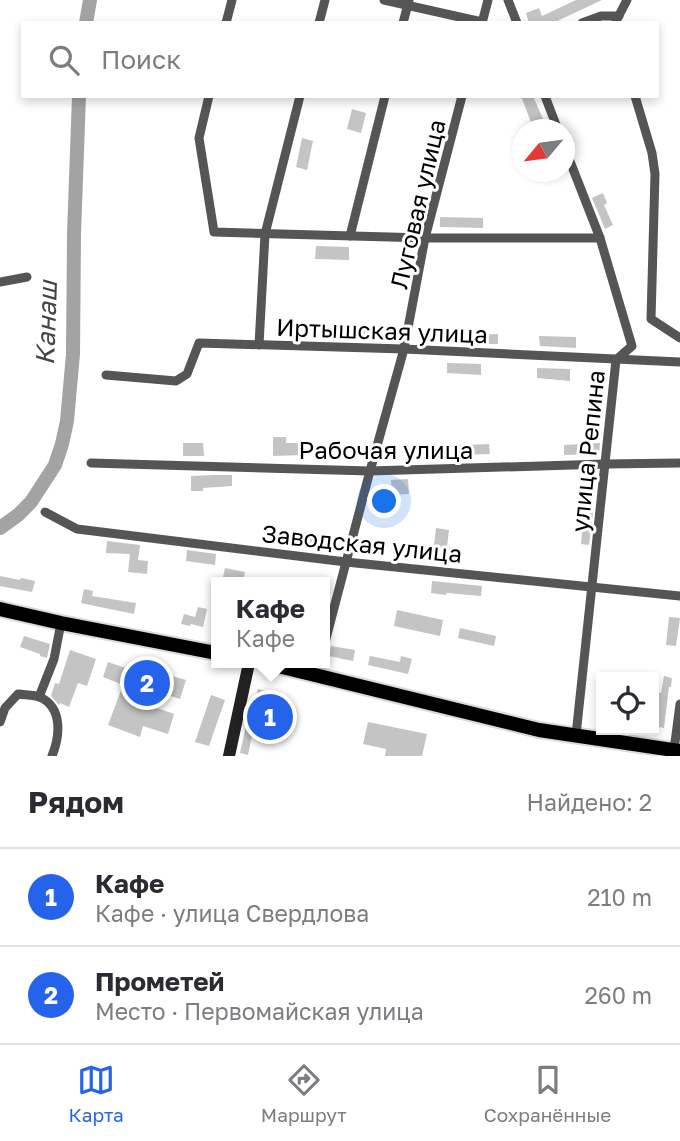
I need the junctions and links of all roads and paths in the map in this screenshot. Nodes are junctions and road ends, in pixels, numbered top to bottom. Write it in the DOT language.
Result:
graph roads {
  1 [pos="232,0"];
  2 [pos="325,0"];
  3 [pos="384,0"];
  4 [pos="488,0"];
  5 [pos="508,0"];
  6 [pos="627,0"];
  7 [pos="408,3"];
  8 [pos="617,20"];
  9 [pos="227,21"];
  10 [pos="320,21"];
  11 [pos="404,21"];
  12 [pos="478,21"];
  13 [pos="482,21"];
  14 [pos="516,21"];
  15 [pos="587,21"];
  16 [pos="209,98"];
  17 [pos="299,98"];
  18 [pos="384,98"];
  19 [pos="462,98"];
  20 [pos="546,98"];
  21 [pos="636,98"];
  22 [pos="554,119"];
  23 [pos="575,172"];
  24 [pos="265,234"];
  25 [pos="350,236"];
  26 [pos="425,238"];
  27 [pos="600,238"];
  28 [pos="27,276"];
  29 [pos="0,282"];
  30 [pos="680,338"];
  31 [pos="259,345"];
  32 [pos="404,349"];
  33 [pos="615,360"];
  34 [pos="680,362"];
  35 [pos="106,375"];
  36 [pos="91,463"];
  37 [pos="680,463"];
  38 [pos="605,464"];
  39 [pos="370,471"];
  40 [pos="45,512"];
  41 [pos="346,562"];
  42 [pos="592,587"];
  43 [pos="680,596"];
  44 [pos="0,609"];
  45 [pos="330,623"];
  46 [pos="61,624"];
  47 [pos="211,652"];
  48 [pos="248,668"];
  49 [pos="319,668"];
  50 [pos="39,697"];
  51 [pos="680,704"];
  52 [pos="0,722"];
  53 [pos="576,735"];
  54 [pos="677,750"];
  55 [pos="52,756"];
  56 [pos="229,756"];
  1 -- 9 [label="street"];
  2 -- 10 [label="street"];
  3 -- 7 [label="street"];
  4 -- 13 [label="street"];
  5 -- 14 [label="street"];
  6 -- 8 [label="street"];
  7 -- 11 [label="street"];
  7 -- 12 [label="street"];
  8 -- 15 [label="street"];
  16 -- 24 [label="street"];
  17 -- 24 [label="street"];
  18 -- 25 [label="street"];
  19 -- 26 [label="street, Луговая улица"];
  20 -- 22 [label="street"];
  21 -- 30 [label="street"];
  23 -- 27 [label="street, улица Репина"];
  24 -- 25 [label="street"];
  24 -- 31 [label="street"];
  25 -- 26 [label="street"];
  26 -- 27 [label="street"];
  26 -- 32 [label="street, Луговая улица"];
  27 -- 33 [label="street, улица Репина"];
  28 -- 29 [label="street"];
  31 -- 32 [label="street, Иртышская улица"];
  31 -- 35 [label="street, Иртышская улица"];
  32 -- 33 [label="street, Иртышская улица"];
  32 -- 39 [label="street, Луговая улица"];
  33 -- 34 [label="street, Иртышская улица"];
  33 -- 38 [label="street, улица Репина"];
  36 -- 39 [label="street, Рабочая улица"];
  37 -- 38 [label="street, Рабочая улица"];
  38 -- 39 [label="street, Рабочая улица"];
  38 -- 42 [label="street, улица Репина"];
  39 -- 41 [label="street, Луговая улица"];
  40 -- 41 [label="street, Заводская улица"];
  41 -- 42 [label="street, Заводская улица"];
  41 -- 45 [label="street, Луговая улица"];
  42 -- 43 [label="street, Заводская улица"];
  42 -- 53 [label="street, улица Репина"];
  44 -- 46 [label="main road"];
  46 -- 47 [label="main road"];
  46 -- 50 [label="street"];
  48 -- 56 [label="main road"];
  49 -- 53 [label="main road"];
  50 -- 52 [label="street"];
  50 -- 55 [label="street"];
  51 -- 54 [label="street"];
  53 -- 54 [label="main road"];
}
